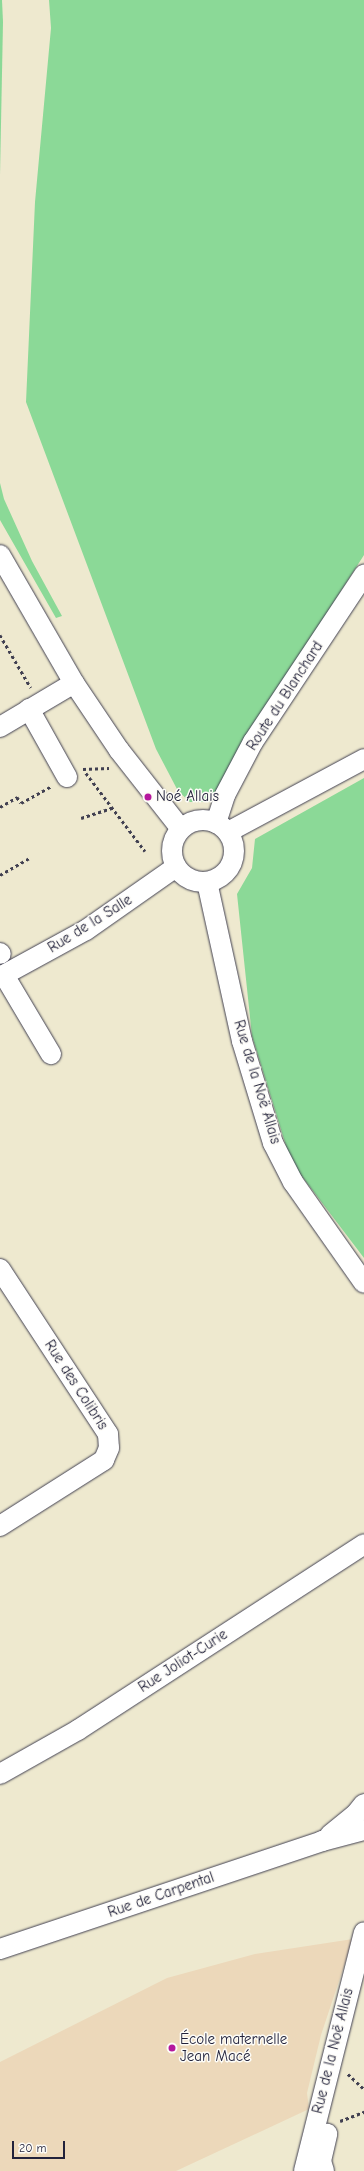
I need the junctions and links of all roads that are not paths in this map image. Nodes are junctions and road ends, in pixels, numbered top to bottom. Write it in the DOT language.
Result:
graph roads {
  1 [pos="0,555"];
  2 [pos="364,575"];
  3 [pos="74,683"];
  4 [pos="32,702"];
  5 [pos="0,727"];
  6 [pos="364,759"];
  7 [pos="77,770"];
  8 [pos="222,827"];
  9 [pos="181,829"];
  10 [pos="176,867"];
  11 [pos="207,882"];
  12 [pos="2,976"];
  13 [pos="51,1054"];
  14 [pos="0,1269"];
  15 [pos="364,1283"];
  16 [pos="0,1526"];
  17 [pos="364,1544"];
  18 [pos="0,1774"];
  19 [pos="364,1804"];
  20 [pos="364,1830"];
  21 [pos="322,1841"];
  22 [pos="364,1932"];
  23 [pos="0,1949"];
  24 [pos="364,1956"];
  25 [pos="304,2171"];
  26 [pos="324,2171"];
  1 -- 3 [label="street"];
  2 -- 8 [label="street, Route du Blanchard"];
  3 -- 4 [label="street"];
  3 -- 9 [label="street"];
  4 -- 5 [label="street"];
  4 -- 7 [label="street"];
  6 -- 8 [label="street"];
  8 -- 9 [label="street"];
  8 -- 11 [label="street"];
  9 -- 10 [label="street"];
  10 -- 11 [label="street"];
  10 -- 12 [label="street, Rue de la Salle"];
  11 -- 15 [label="street, Rue de la Noë Allais"];
  12 -- 13 [label="street"];
  14 -- 16 [label="street, Rue des Colibris"];
  17 -- 18 [label="street, Rue Joliot-Curie"];
  19 -- 21 [label="street, Rue de Carpental"];
  20 -- 21 [label="street, Rue de Carpental"];
  21 -- 23 [label="street, Rue de Carpental"];
  22 -- 25 [label="street, Rue de la Noë Allais"];
  24 -- 26 [label="street, Rue de la Noë Allais"];
}
